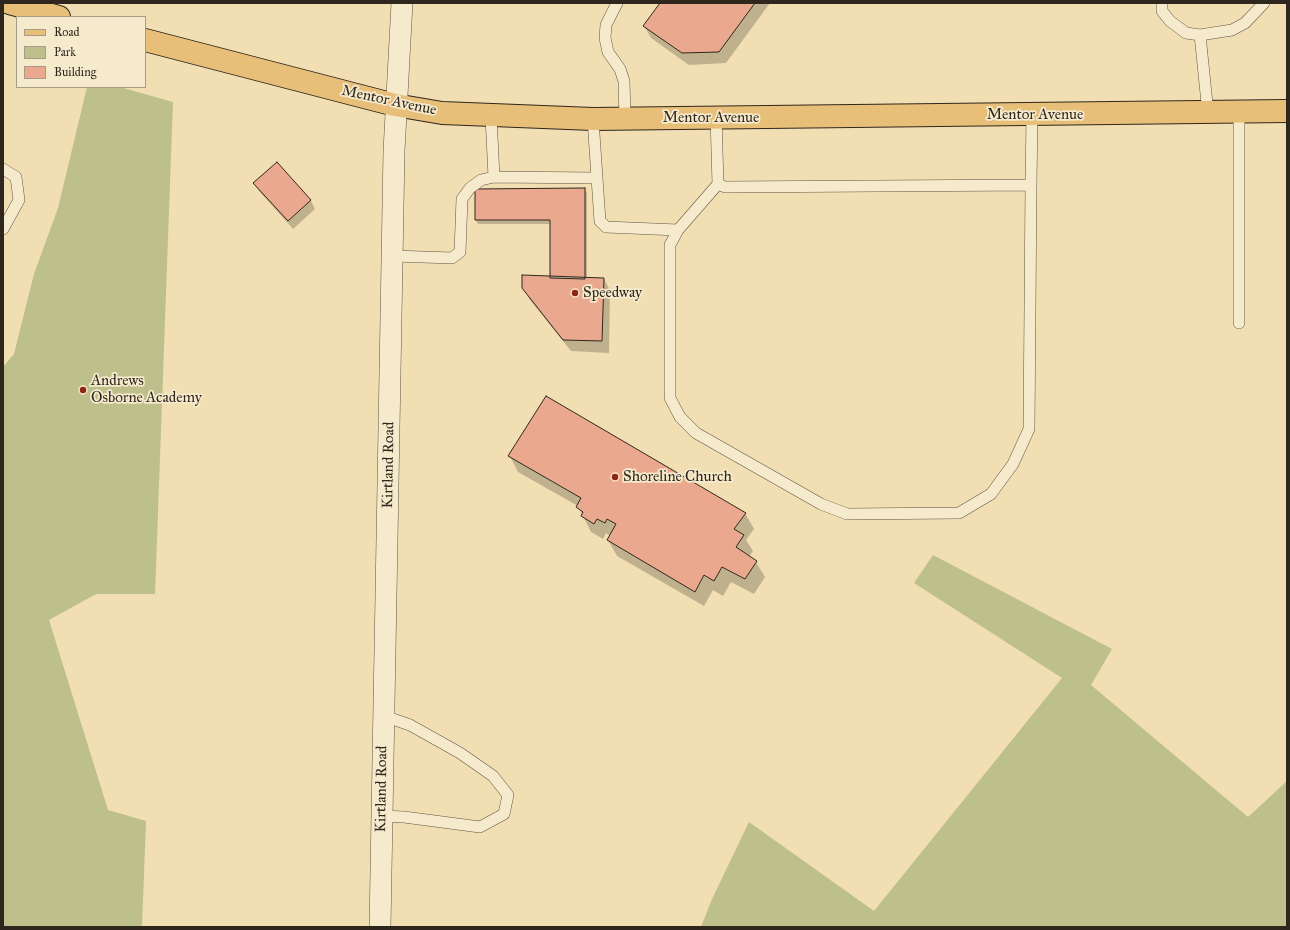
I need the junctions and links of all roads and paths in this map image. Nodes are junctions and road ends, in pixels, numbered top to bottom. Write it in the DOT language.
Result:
graph roads {
  1 [pos="9,3"];
  2 [pos="402,3"];
  3 [pos="617,3"];
  4 [pos="1162,3"];
  5 [pos="1264,3"];
  6 [pos="56,16"];
  7 [pos="1200,35"];
  8 [pos="146,40"];
  9 [pos="396,105"];
  10 [pos="1287,111"];
  11 [pos="1239,112"];
  12 [pos="1208,113"];
  13 [pos="1032,115"];
  14 [pos="491,116"];
  15 [pos="625,118"];
  16 [pos="716,118"];
  17 [pos="593,119"];
  18 [pos="3,169"];
  19 [pos="494,177"];
  20 [pos="597,178"];
  21 [pos="718,184"];
  22 [pos="1031,185"];
  23 [pos="3,229"];
  24 [pos="678,230"];
  25 [pos="392,256"];
  26 [pos="1239,323"];
  27 [pos="384,716"];
  28 [pos="382,816"];
  29 [pos="380,927"];
  1 -- 6 [label="main road"];
  2 -- 9 [label="street, Kirtland Road"];
  3 -- 15 [label="lane"];
  4 -- 7 [label="lane"];
  5 -- 7 [label="lane"];
  7 -- 12 [label="lane"];
  8 -- 9 [label="main road, Mentor Avenue"];
  9 -- 14 [label="main road, Mentor Avenue"];
  9 -- 25 [label="street, Kirtland Road"];
  10 -- 11 [label="main road, Mentor Avenue"];
  11 -- 12 [label="main road, Mentor Avenue"];
  11 -- 26 [label="lane"];
  12 -- 13 [label="main road, Mentor Avenue"];
  13 -- 16 [label="main road, Mentor Avenue"];
  13 -- 22 [label="lane"];
  14 -- 17 [label="main road, Mentor Avenue"];
  14 -- 19 [label="lane"];
  15 -- 16 [label="main road, Mentor Avenue"];
  15 -- 17 [label="main road, Mentor Avenue"];
  16 -- 21 [label="lane"];
  17 -- 20 [label="lane"];
  18 -- 23 [label="lane"];
  19 -- 20 [label="lane"];
  19 -- 25 [label="lane"];
  20 -- 24 [label="lane"];
  21 -- 22 [label="lane"];
  21 -- 24 [label="lane"];
  22 -- 24 [label="lane"];
  25 -- 27 [label="street, Kirtland Road"];
  27 -- 28 [label="street, Kirtland Road"];
  27 -- 28 [label="lane"];
  28 -- 29 [label="street, Kirtland Road"];
}
